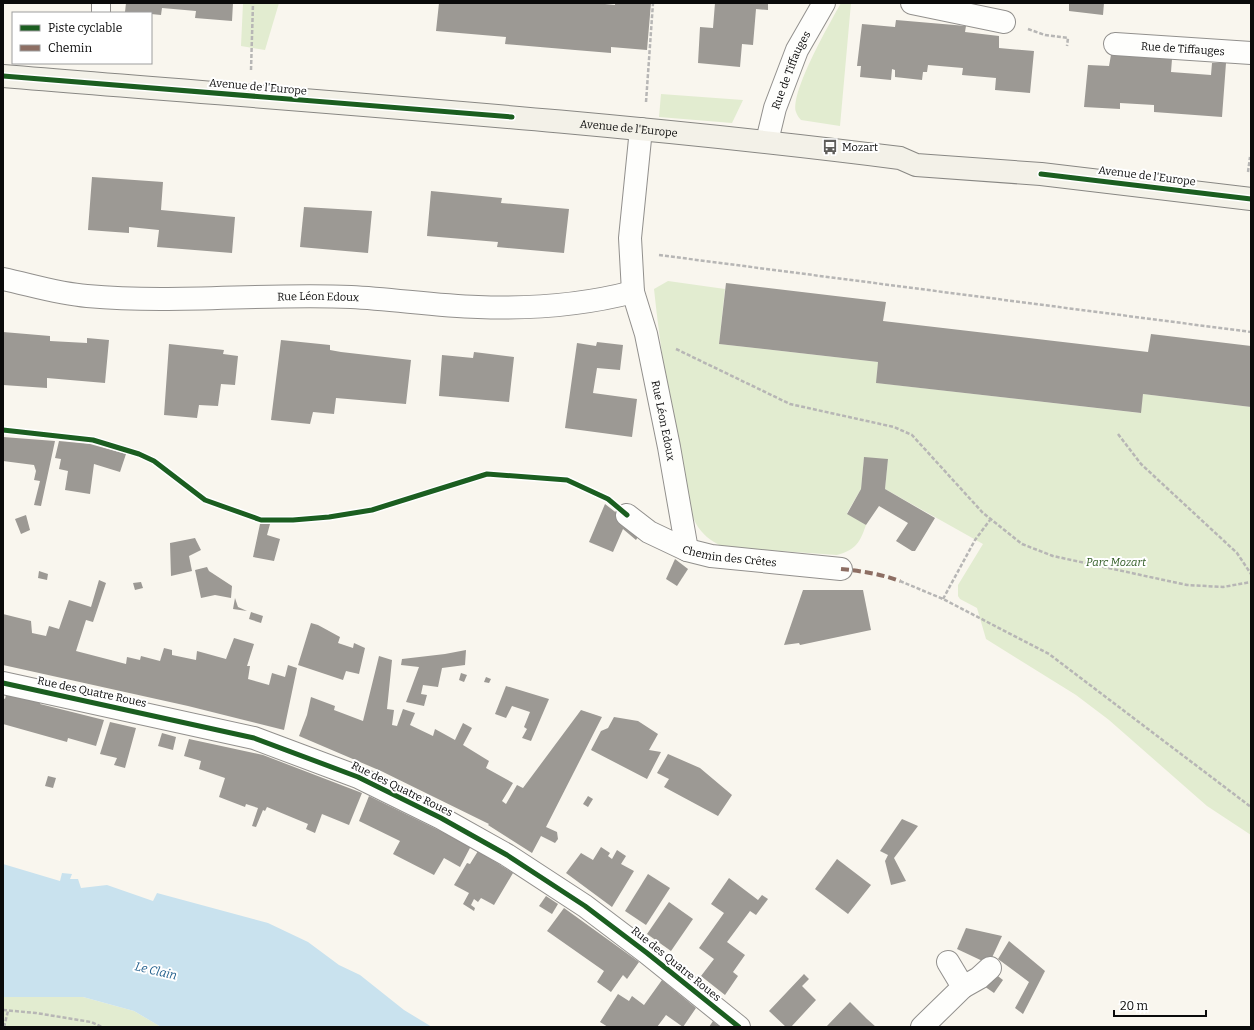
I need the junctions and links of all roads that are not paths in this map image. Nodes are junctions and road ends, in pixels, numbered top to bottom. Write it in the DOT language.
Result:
graph roads {
  1 [pos="824,3"];
  2 [pos="912,3"];
  3 [pos="1004,22"];
  4 [pos="1115,44"];
  5 [pos="1251,53"];
  6 [pos="3,76"];
  7 [pos="641,129"];
  8 [pos="767,141"];
  9 [pos="1251,199"];
  10 [pos="3,279"];
  11 [pos="632,292"];
  12 [pos="627,515"];
  13 [pos="687,550"];
  14 [pos="841,569"];
  15 [pos="3,683"];
  16 [pos="948,962"];
  17 [pos="990,968"];
  18 [pos="962,987"];
  19 [pos="739,1027"];
  20 [pos="922,1027"];
  1 -- 8 [label="street, Rue de Tiffauges"];
  2 -- 3 [label="street"];
  4 -- 5 [label="street, Rue de Tiffauges"];
  6 -- 7 [label="main road, Avenue de l'Europe"];
  7 -- 8 [label="main road, Avenue de l'Europe"];
  7 -- 11 [label="street, Rue Léon Edoux"];
  8 -- 9 [label="main road, Avenue de l'Europe"];
  10 -- 11 [label="street, Rue Léon Edoux"];
  11 -- 13 [label="street, Rue Léon Edoux"];
  12 -- 13 [label="street, Chemin des Crêtes"];
  13 -- 14 [label="street, Chemin des Crêtes"];
  15 -- 19 [label="street, Rue des Quatre Roues"];
  16 -- 18 [label="street"];
  17 -- 18 [label="street"];
  18 -- 20 [label="street"];
}
